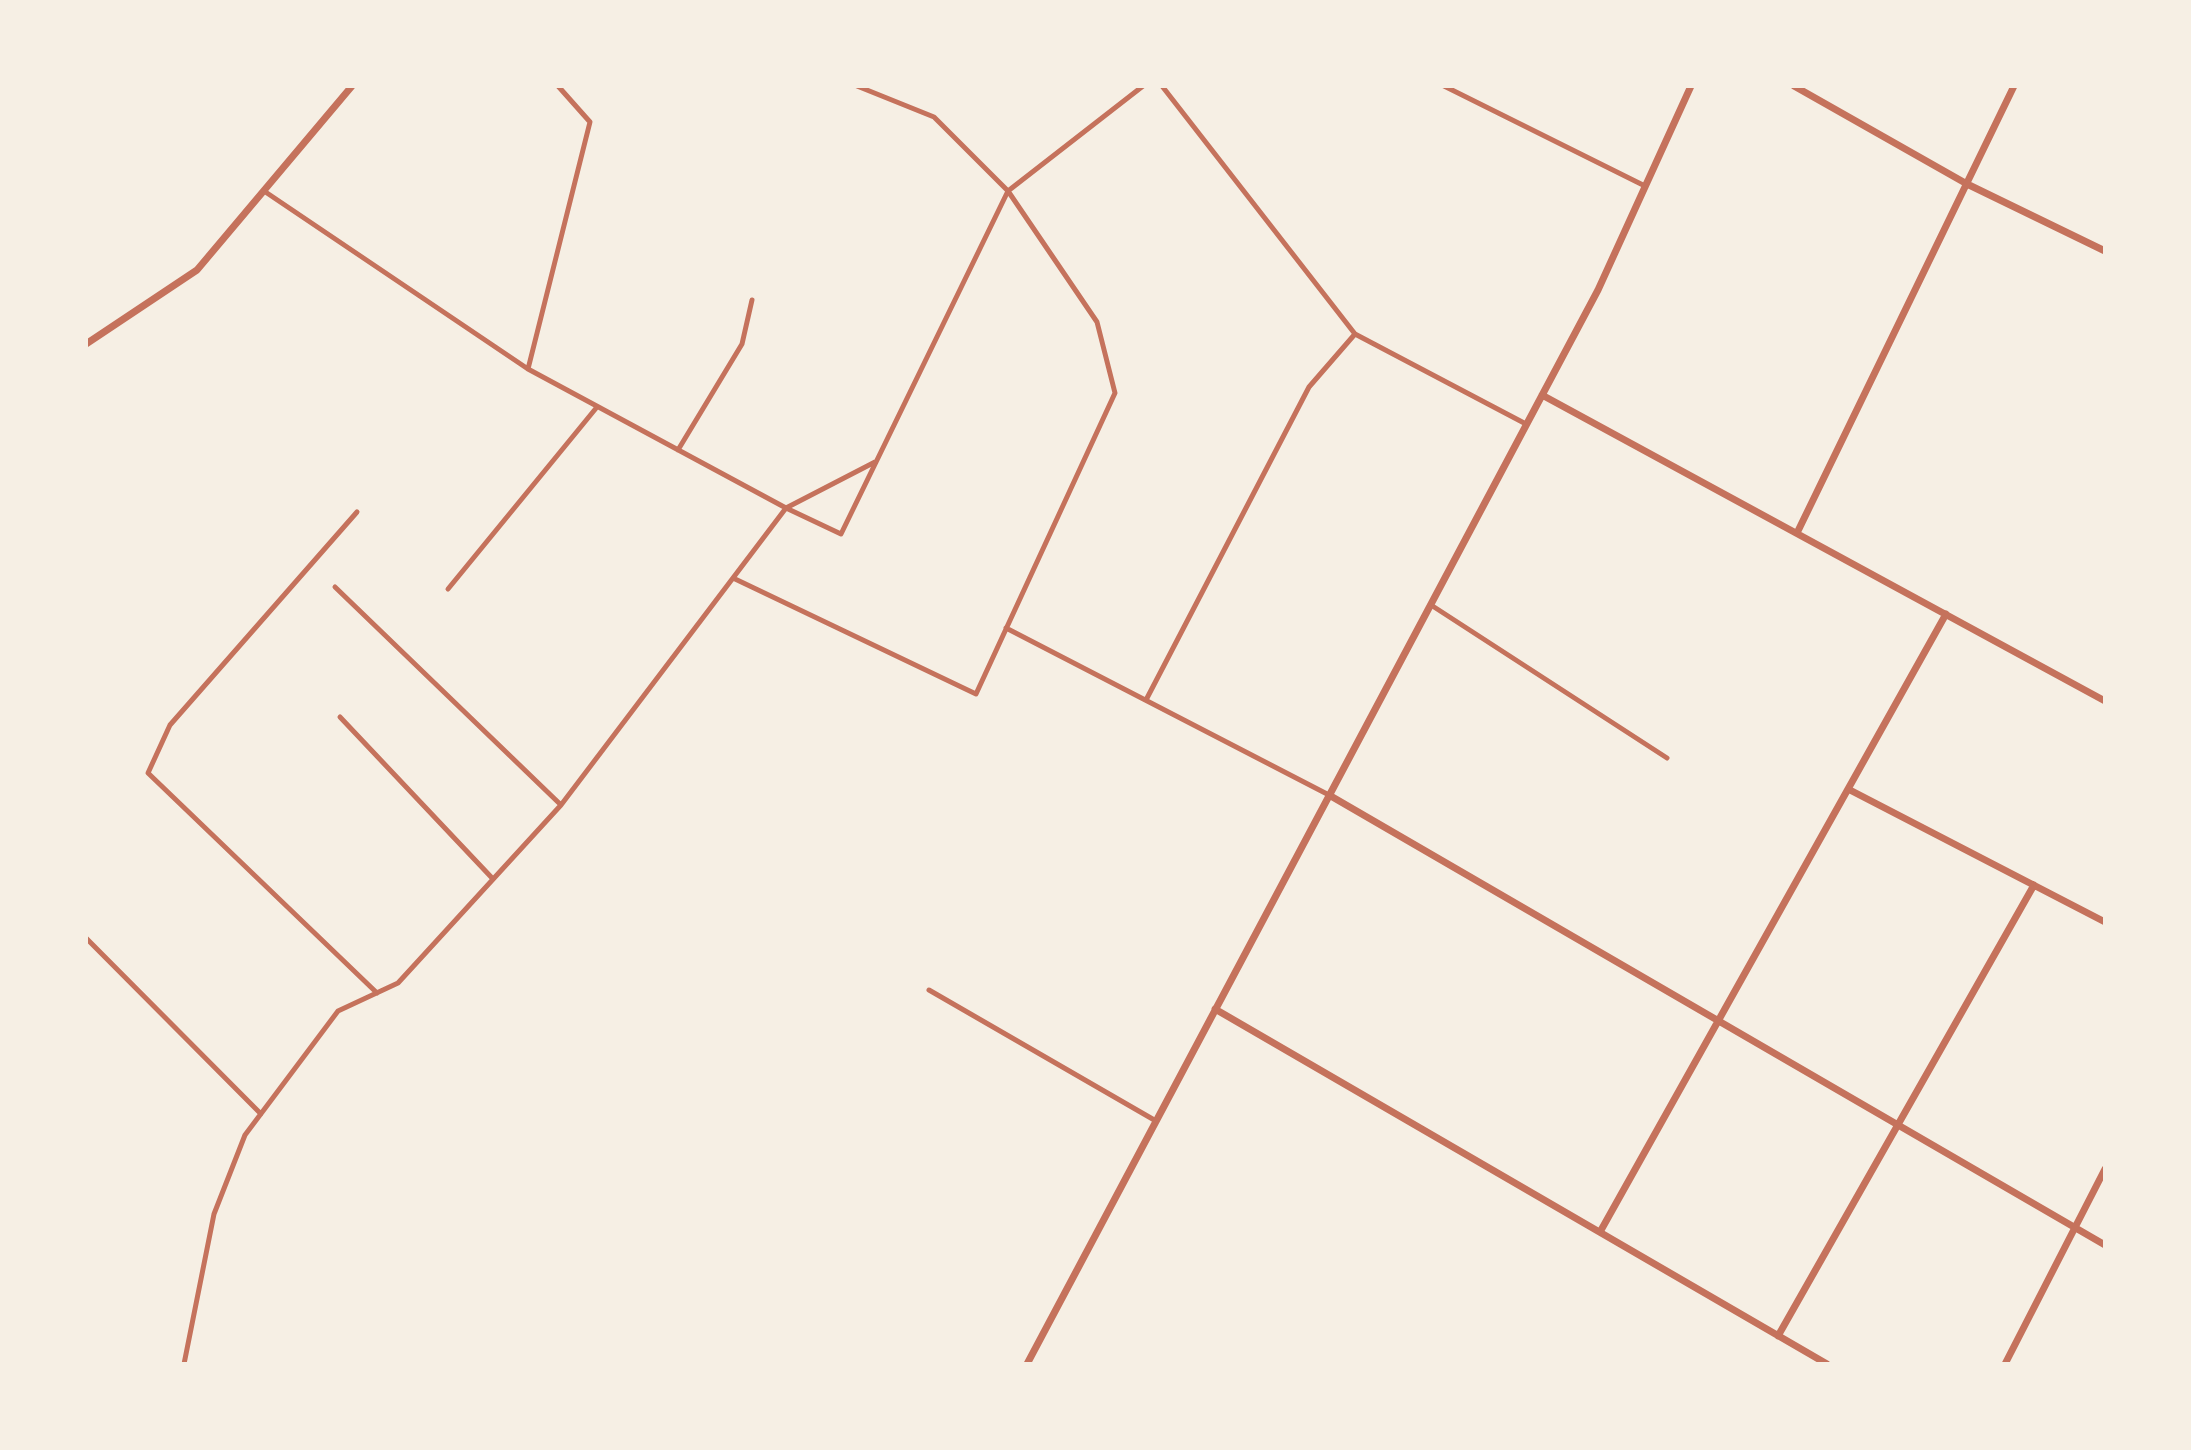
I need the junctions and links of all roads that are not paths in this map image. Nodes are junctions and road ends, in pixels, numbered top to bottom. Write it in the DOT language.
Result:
graph roads {
  1 [pos="352,86"];
  2 [pos="558,86"];
  3 [pos="857,86"];
  4 [pos="1143,86"];
  5 [pos="1162,86"];
  6 [pos="1444,86"];
  7 [pos="1692,86"];
  8 [pos="1794,86"];
  9 [pos="2014,86"];
  10 [pos="1967,184"];
  11 [pos="1645,186"];
  12 [pos="264,191"];
  13 [pos="1008,191"];
  14 [pos="2105,251"];
  15 [pos="752,300"];
  16 [pos="1355,334"];
  17 [pos="86,344"];
  18 [pos="528,369"];
  19 [pos="1542,395"];
  20 [pos="597,407"];
  21 [pos="1526,425"];
  22 [pos="678,450"];
  23 [pos="875,462"];
  24 [pos="786,508"];
  25 [pos="357,512"];
  26 [pos="1797,533"];
  27 [pos="733,578"];
  28 [pos="335,587"];
  29 [pos="448,589"];
  30 [pos="1431,605"];
  31 [pos="1945,614"];
  32 [pos="1006,628"];
  33 [pos="1146,700"];
  34 [pos="2105,701"];
  35 [pos="340,717"];
  36 [pos="1667,758"];
  37 [pos="1848,789"];
  38 [pos="1329,795"];
  39 [pos="561,806"];
  40 [pos="494,879"];
  41 [pos="2034,885"];
  42 [pos="2105,922"];
  43 [pos="86,938"];
  44 [pos="929,990"];
  45 [pos="377,993"];
  46 [pos="1215,1009"];
  47 [pos="1718,1021"];
  48 [pos="261,1114"];
  49 [pos="1156,1121"];
  50 [pos="1898,1125"];
  51 [pos="2105,1168"];
  52 [pos="2075,1227"];
  53 [pos="1600,1233"];
  54 [pos="2105,1245"];
  55 [pos="1778,1336"];
  56 [pos="184,1364"];
  57 [pos="1027,1364"];
  58 [pos="1827,1364"];
  59 [pos="2005,1364"];
  1 -- 12 [label="street"];
  2 -- 18 [label="lane"];
  3 -- 13 [label="lane"];
  4 -- 13 [label="lane"];
  5 -- 16 [label="lane"];
  6 -- 11 [label="lane"];
  7 -- 11 [label="street"];
  8 -- 10 [label="street"];
  9 -- 10 [label="street"];
  10 -- 14 [label="street"];
  10 -- 26 [label="street"];
  11 -- 19 [label="street"];
  12 -- 17 [label="street"];
  12 -- 18 [label="lane"];
  13 -- 23 [label="lane"];
  13 -- 32 [label="lane"];
  15 -- 22 [label="lane"];
  16 -- 21 [label="lane"];
  16 -- 33 [label="lane"];
  18 -- 20 [label="lane"];
  19 -- 21 [label="street"];
  19 -- 26 [label="street"];
  20 -- 22 [label="lane"];
  20 -- 29 [label="lane"];
  21 -- 30 [label="street"];
  22 -- 24 [label="lane"];
  23 -- 24 [label="lane"];
  23 -- 24 [label="lane"];
  24 -- 27 [label="lane"];
  25 -- 45 [label="lane"];
  26 -- 31 [label="street"];
  27 -- 32 [label="lane"];
  27 -- 39 [label="lane"];
  28 -- 39 [label="lane"];
  30 -- 36 [label="lane"];
  30 -- 38 [label="street"];
  31 -- 34 [label="street"];
  31 -- 37 [label="street"];
  32 -- 33 [label="lane"];
  33 -- 38 [label="lane"];
  35 -- 40 [label="lane"];
  37 -- 41 [label="street"];
  37 -- 47 [label="street"];
  38 -- 46 [label="street"];
  38 -- 47 [label="street"];
  39 -- 40 [label="lane"];
  40 -- 45 [label="lane"];
  41 -- 42 [label="street"];
  41 -- 50 [label="street"];
  43 -- 48 [label="lane"];
  44 -- 49 [label="lane"];
  45 -- 48 [label="lane"];
  46 -- 49 [label="street"];
  46 -- 53 [label="street"];
  47 -- 50 [label="street"];
  47 -- 53 [label="street"];
  48 -- 56 [label="lane"];
  49 -- 57 [label="street"];
  50 -- 52 [label="street"];
  50 -- 55 [label="street"];
  51 -- 52 [label="street"];
  52 -- 54 [label="street"];
  52 -- 59 [label="street"];
  53 -- 55 [label="street"];
  55 -- 58 [label="street"];
}
